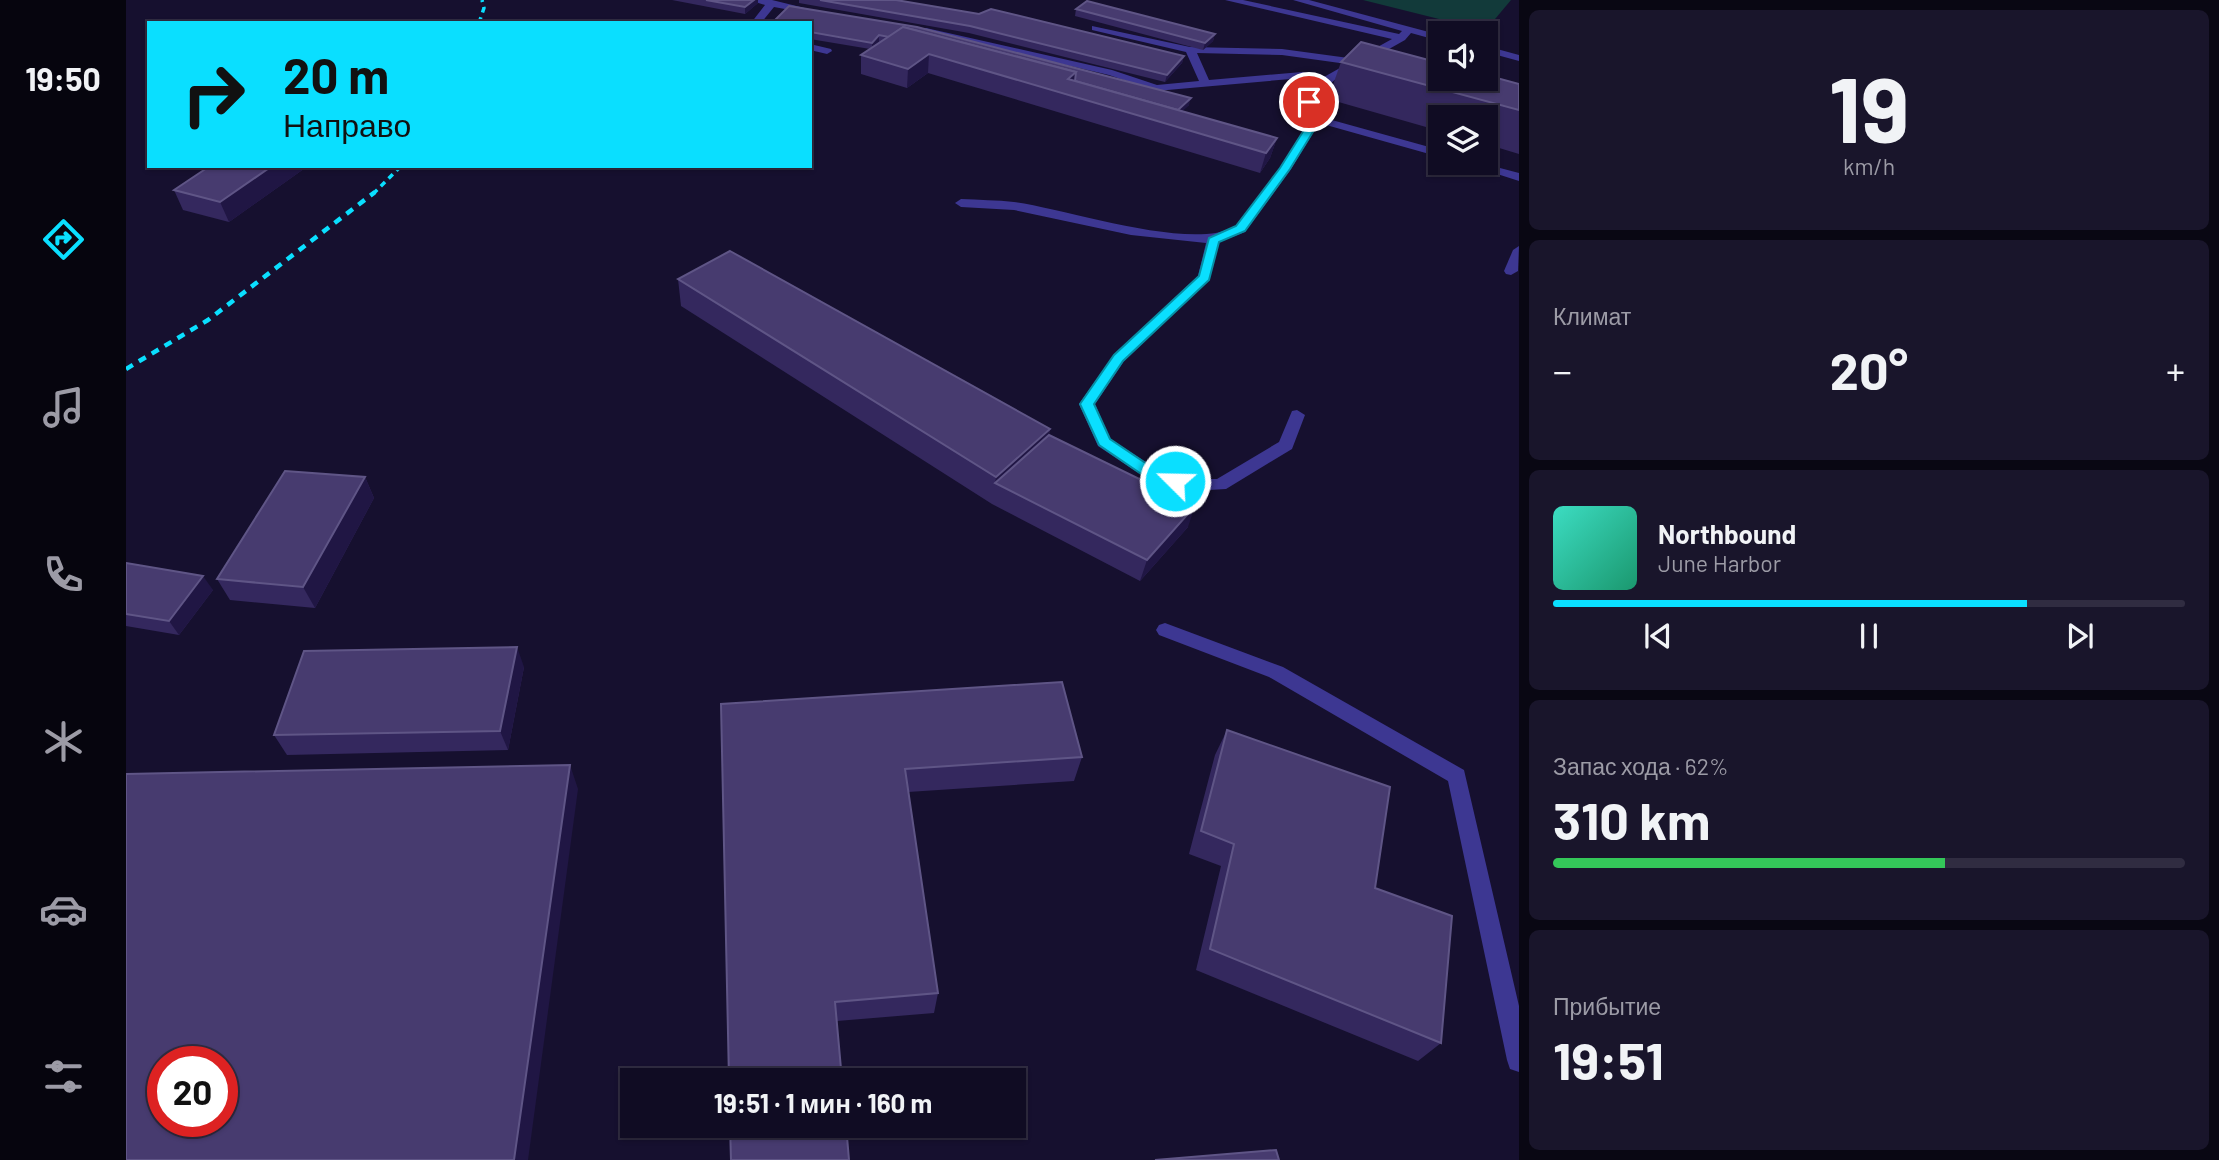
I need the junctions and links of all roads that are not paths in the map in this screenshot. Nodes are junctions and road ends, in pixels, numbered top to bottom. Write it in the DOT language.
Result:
graph roads {
  1 [pos="754,0"];
  2 [pos="1230,0"];
  3 [pos="1298,0"];
  4 [pos="772,3"];
  5 [pos="820,12"];
  6 [pos="758,21"];
  7 [pos="909,28"];
  8 [pos="1096,28"];
  9 [pos="1404,34"];
  10 [pos="1428,37"];
  11 [pos="812,47"];
  12 [pos="1190,50"];
  13 [pos="827,51"];
  14 [pos="1498,52"];
  15 [pos="1519,58"];
  16 [pos="1359,62"];
  17 [pos="1372,65"];
  18 [pos="1325,81"];
  19 [pos="1206,85"];
  20 [pos="1316,119"];
  21 [pos="1428,152"];
  22 [pos="1498,171"];
  23 [pos="1519,177"];
  24 [pos="961,203"];
  25 [pos="1213,240"];
  26 [pos="1519,250"];
  27 [pos="1511,271"];
  28 [pos="1297,415"];
  29 [pos="1165,630"];
  30 [pos="1519,1060"];
  1 -- 4 [label="lane"];
  2 -- 9 [label="lane"];
  3 -- 9 [label="lane"];
  4 -- 5 [label="lane"];
  4 -- 6 [label="lane"];
  7 -- 19 [label="lane"];
  8 -- 12 [label="lane"];
  9 -- 10 [label="lane"];
  9 -- 16 [label="lane"];
  11 -- 13 [label="lane"];
  12 -- 16 [label="lane"];
  12 -- 19 [label="lane"];
  14 -- 15 [label="lane"];
  16 -- 17 [label="lane"];
  16 -- 18 [label="lane"];
  18 -- 19 [label="lane"];
  18 -- 20 [label="lane"];
  20 -- 21 [label="lane"];
  20 -- 25 [label="lane"];
  22 -- 23 [label="lane"];
  24 -- 25 [label="lane"];
  25 -- 28 [label="lane"];
  26 -- 27 [label="lane"];
  29 -- 30 [label="lane"];
}
